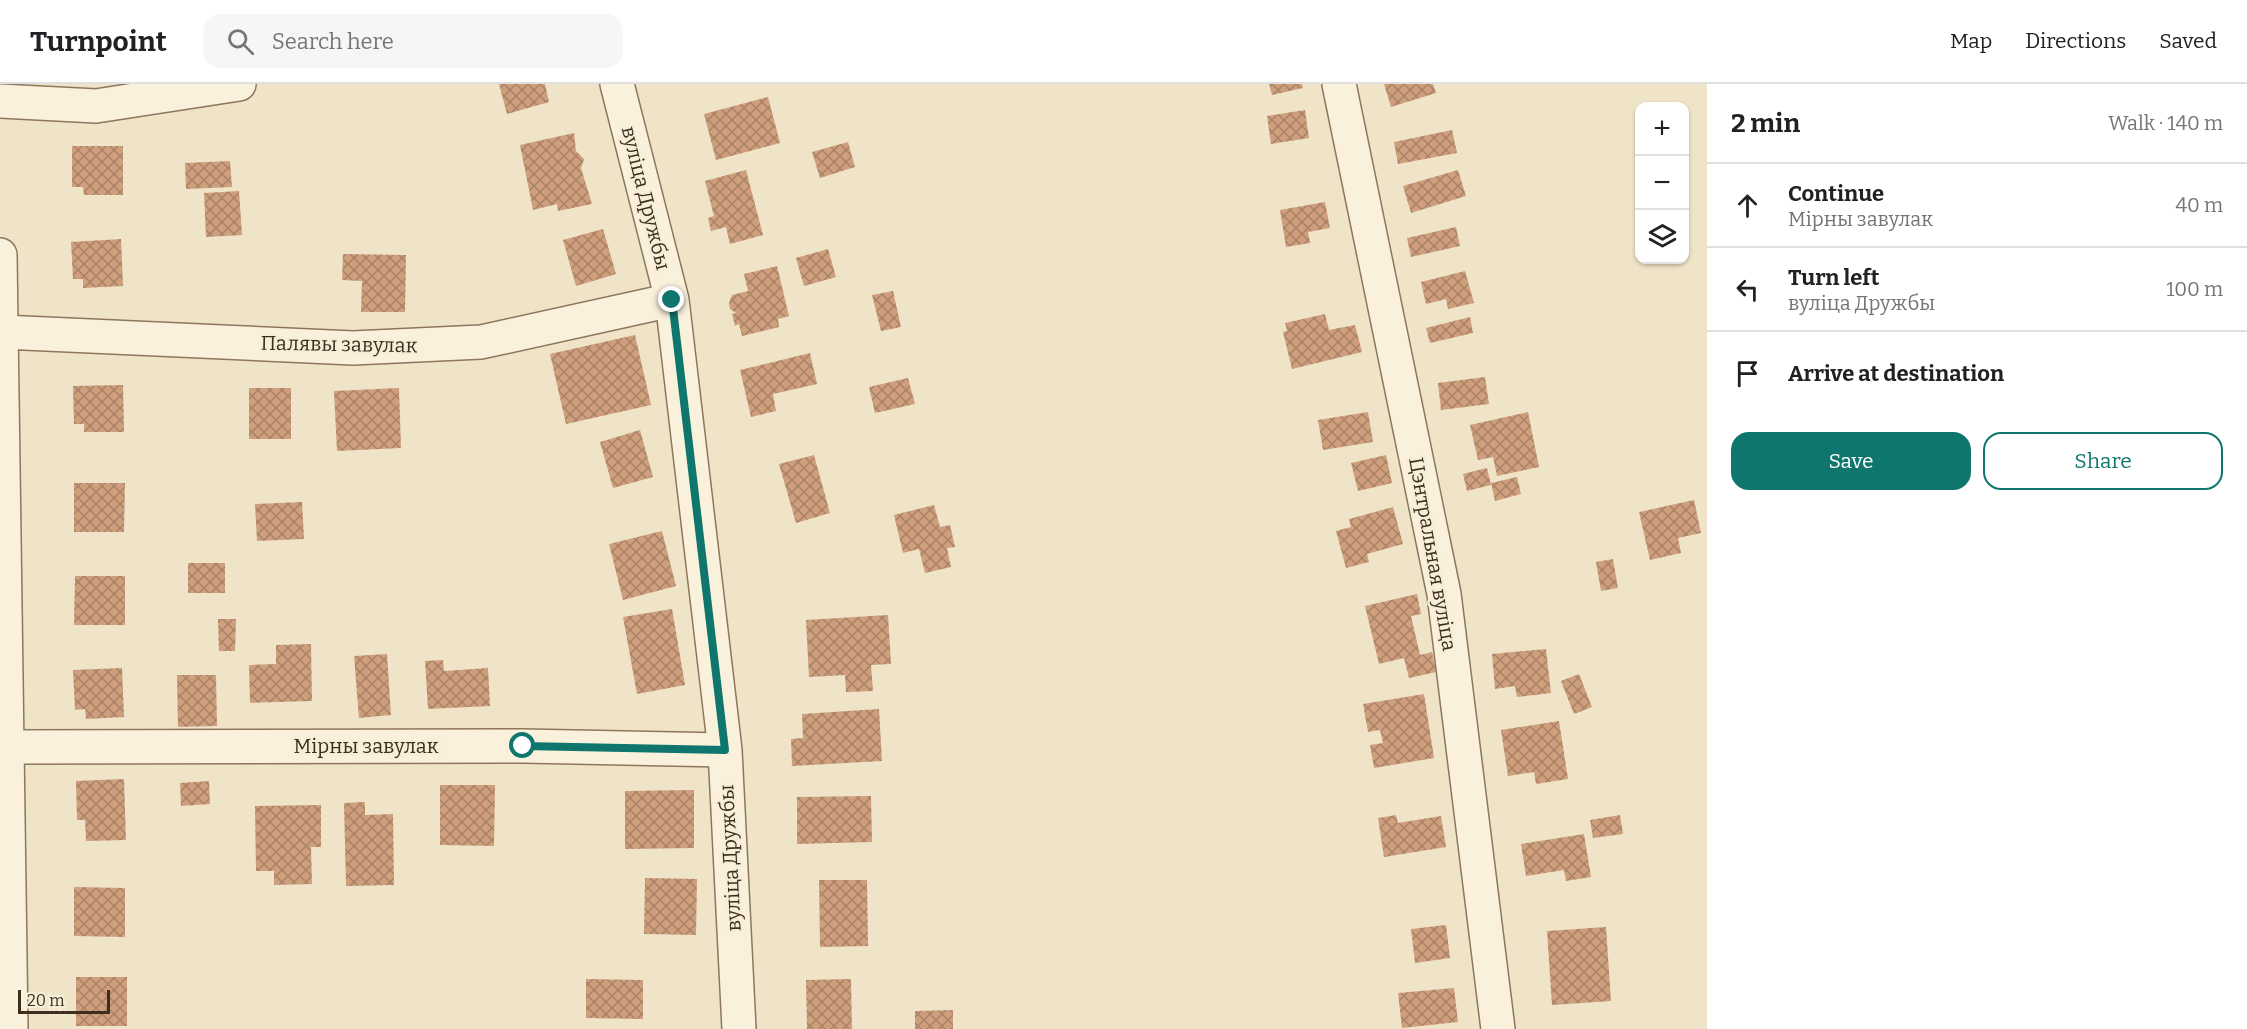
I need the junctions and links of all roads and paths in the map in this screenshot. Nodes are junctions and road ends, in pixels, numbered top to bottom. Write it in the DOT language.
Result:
graph roads {
  1 [pos="239,84"];
  2 [pos="617,84"];
  3 [pos="1339,84"];
  4 [pos="0,101"];
  5 [pos="0,255"];
  6 [pos="672,300"];
  7 [pos="2,332"];
  8 [pos="6,747"];
  9 [pos="725,750"];
  10 [pos="11,1029"];
  11 [pos="739,1029"];
  12 [pos="1498,1029"];
  1 -- 4 [label="street"];
  2 -- 6 [label="street, вуліца Дружбы"];
  3 -- 12 [label="street, Цэнтральная вуліца"];
  5 -- 7 [label="street"];
  6 -- 7 [label="street, Палявы завулак"];
  6 -- 9 [label="street, вуліца Дружбы"];
  7 -- 8 [label="street"];
  8 -- 9 [label="street, Мірны завулак"];
  8 -- 10 [label="street"];
  9 -- 11 [label="street, вуліца Дружбы"];
}
